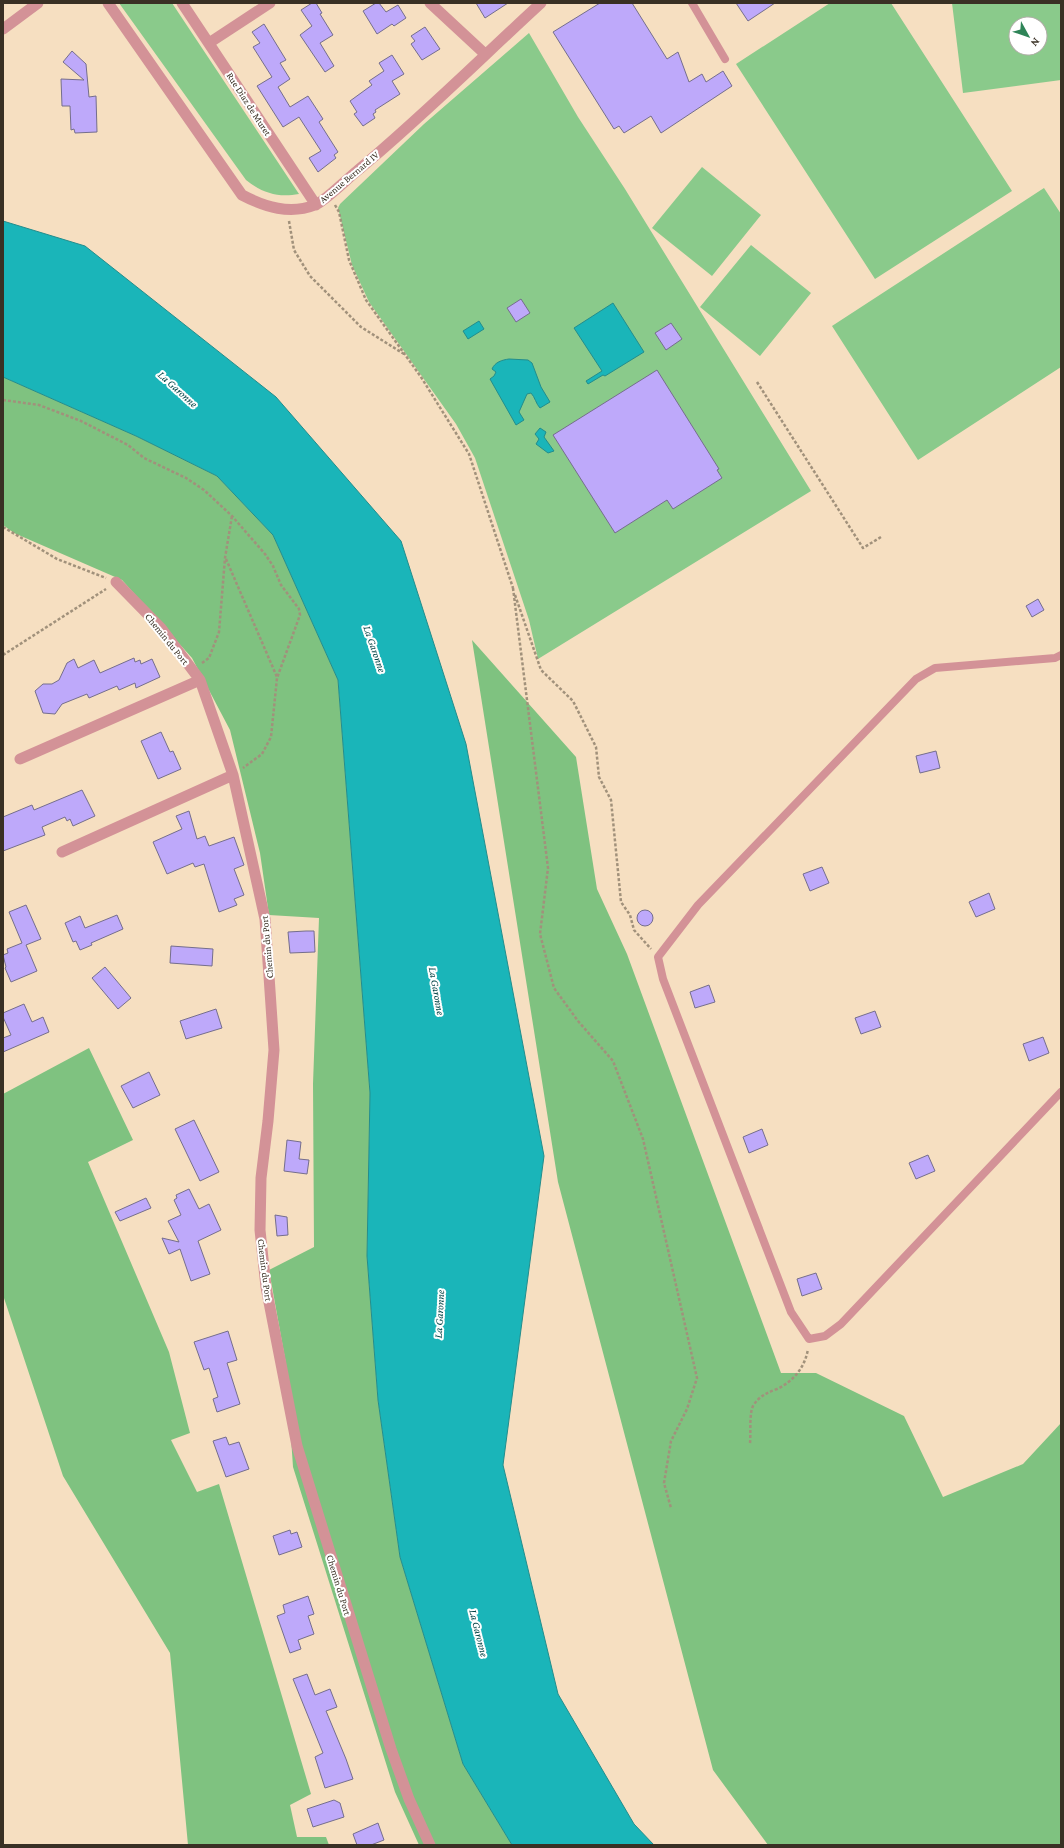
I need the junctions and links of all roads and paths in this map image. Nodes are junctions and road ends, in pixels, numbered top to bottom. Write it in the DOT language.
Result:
graph roads {
  1 [pos="38,3"];
  2 [pos="108,3"];
  3 [pos="182,3"];
  4 [pos="270,3"];
  5 [pos="430,3"];
  6 [pos="541,3"];
  7 [pos="692,3"];
  8 [pos="3,29"];
  9 [pos="209,43"];
  10 [pos="485,54"];
  11 [pos="725,58"];
  12 [pos="328,195"];
  13 [pos="316,205"];
  14 [pos="287,210"];
  15 [pos="404,354"];
  16 [pos="757,382"];
  17 [pos="3,400"];
  18 [pos="232,516"];
  19 [pos="3,527"];
  20 [pos="881,537"];
  21 [pos="226,558"];
  22 [pos="116,582"];
  23 [pos="513,588"];
  24 [pos="3,655"];
  25 [pos="1061,655"];
  26 [pos="192,670"];
  27 [pos="277,678"];
  28 [pos="200,680"];
  29 [pos="20,760"];
  30 [pos="232,775"];
  31 [pos="62,852"];
  32 [pos="658,957"];
  33 [pos="1061,1092"];
  34 [pos="809,1339"];
  35 [pos="750,1443"];
  36 [pos="671,1508"];
  37 [pos="430,1845"];
  1 -- 8 [label="street"];
  2 -- 14 [label="street, Avenue Bernard IV"];
  3 -- 9 [label="street, Rue Diaz de Muret"];
  4 -- 9 [label="street"];
  5 -- 10 [label="street"];
  6 -- 10 [label="street, Avenue Bernard IV"];
  7 -- 11 [label="lane"];
  9 -- 13 [label="street, Rue Diaz de Muret"];
  10 -- 12 [label="street, Avenue Bernard IV"];
  12 -- 13 [label="street, Avenue Bernard IV"];
  12 -- 15 [label="path"];
  13 -- 14 [label="street, Avenue Bernard IV"];
  14 -- 15 [label="path"];
  15 -- 23 [label="path"];
  16 -- 20 [label="path"];
  17 -- 18 [label="path"];
  18 -- 21 [label="path"];
  18 -- 27 [label="path"];
  19 -- 22 [label="path"];
  21 -- 26 [label="path"];
  21 -- 27 [label="path"];
  22 -- 24 [label="path"];
  22 -- 26 [label="street, Chemin du Port"];
  23 -- 32 [label="path"];
  23 -- 36 [label="path"];
  25 -- 32 [label="lane"];
  26 -- 28 [label="street, Chemin du Port"];
  27 -- 30 [label="path"];
  28 -- 29 [label="street"];
  28 -- 30 [label="street, Chemin du Port"];
  30 -- 31 [label="street"];
  30 -- 37 [label="street, Chemin du Port"];
  32 -- 34 [label="lane"];
  33 -- 34 [label="lane"];
  34 -- 35 [label="path"];
}
